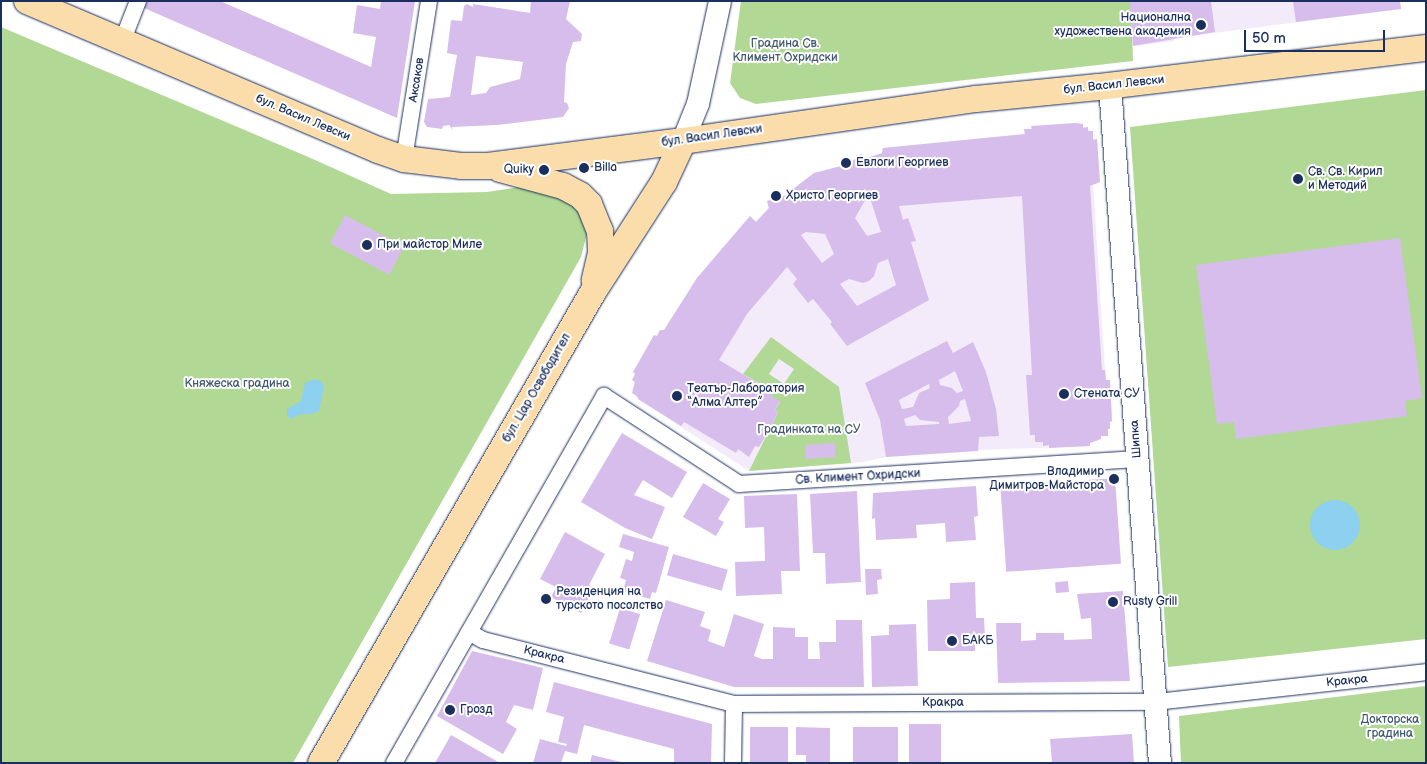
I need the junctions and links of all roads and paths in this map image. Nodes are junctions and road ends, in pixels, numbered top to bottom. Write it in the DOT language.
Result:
graph roads {
  1 [pos="27,1"];
  2 [pos="138,1"];
  3 [pos="429,1"];
  4 [pos="720,1"];
  5 [pos="122,42"];
  6 [pos="1426,48"];
  7 [pos="1110,86"];
  8 [pos="683,141"];
  9 [pos="404,159"];
  10 [pos="488,166"];
  11 [pos="593,292"];
  12 [pos="1137,459"];
  13 [pos="469,632"];
  14 [pos="1426,672"];
  15 [pos="1156,702"];
  16 [pos="734,704"];
  17 [pos="321,763"];
  18 [pos="394,763"];
  19 [pos="733,763"];
  20 [pos="1160,763"];
  1 -- 5 [label="main road, бул. Васил Левски"];
  2 -- 5 [label="street"];
  3 -- 9 [label="street, Аксаков"];
  4 -- 8 [label="street, бул. Цар Освободител"];
  5 -- 9 [label="main road, бул. Васил Левски"];
  6 -- 7 [label="main road, бул. Васил Левски"];
  7 -- 8 [label="main road, бул. Васил Левски"];
  7 -- 12 [label="street, Шипка"];
  8 -- 10 [label="main road, бул. Васил Левски"];
  8 -- 11 [label="main road, бул. Цар Освободител"];
  9 -- 10 [label="main road, бул. Васил Левски"];
  10 -- 11 [label="main road"];
  11 -- 17 [label="main road, бул. Цар Освободител"];
  12 -- 13 [label="street, Св. Климент Охридски"];
  12 -- 15 [label="street, Шипка"];
  13 -- 16 [label="street, Кракра"];
  13 -- 18 [label="street"];
  14 -- 15 [label="street, Кракра"];
  15 -- 16 [label="street, Кракра"];
  15 -- 20 [label="street, Шипка"];
  16 -- 19 [label="street"];
}
